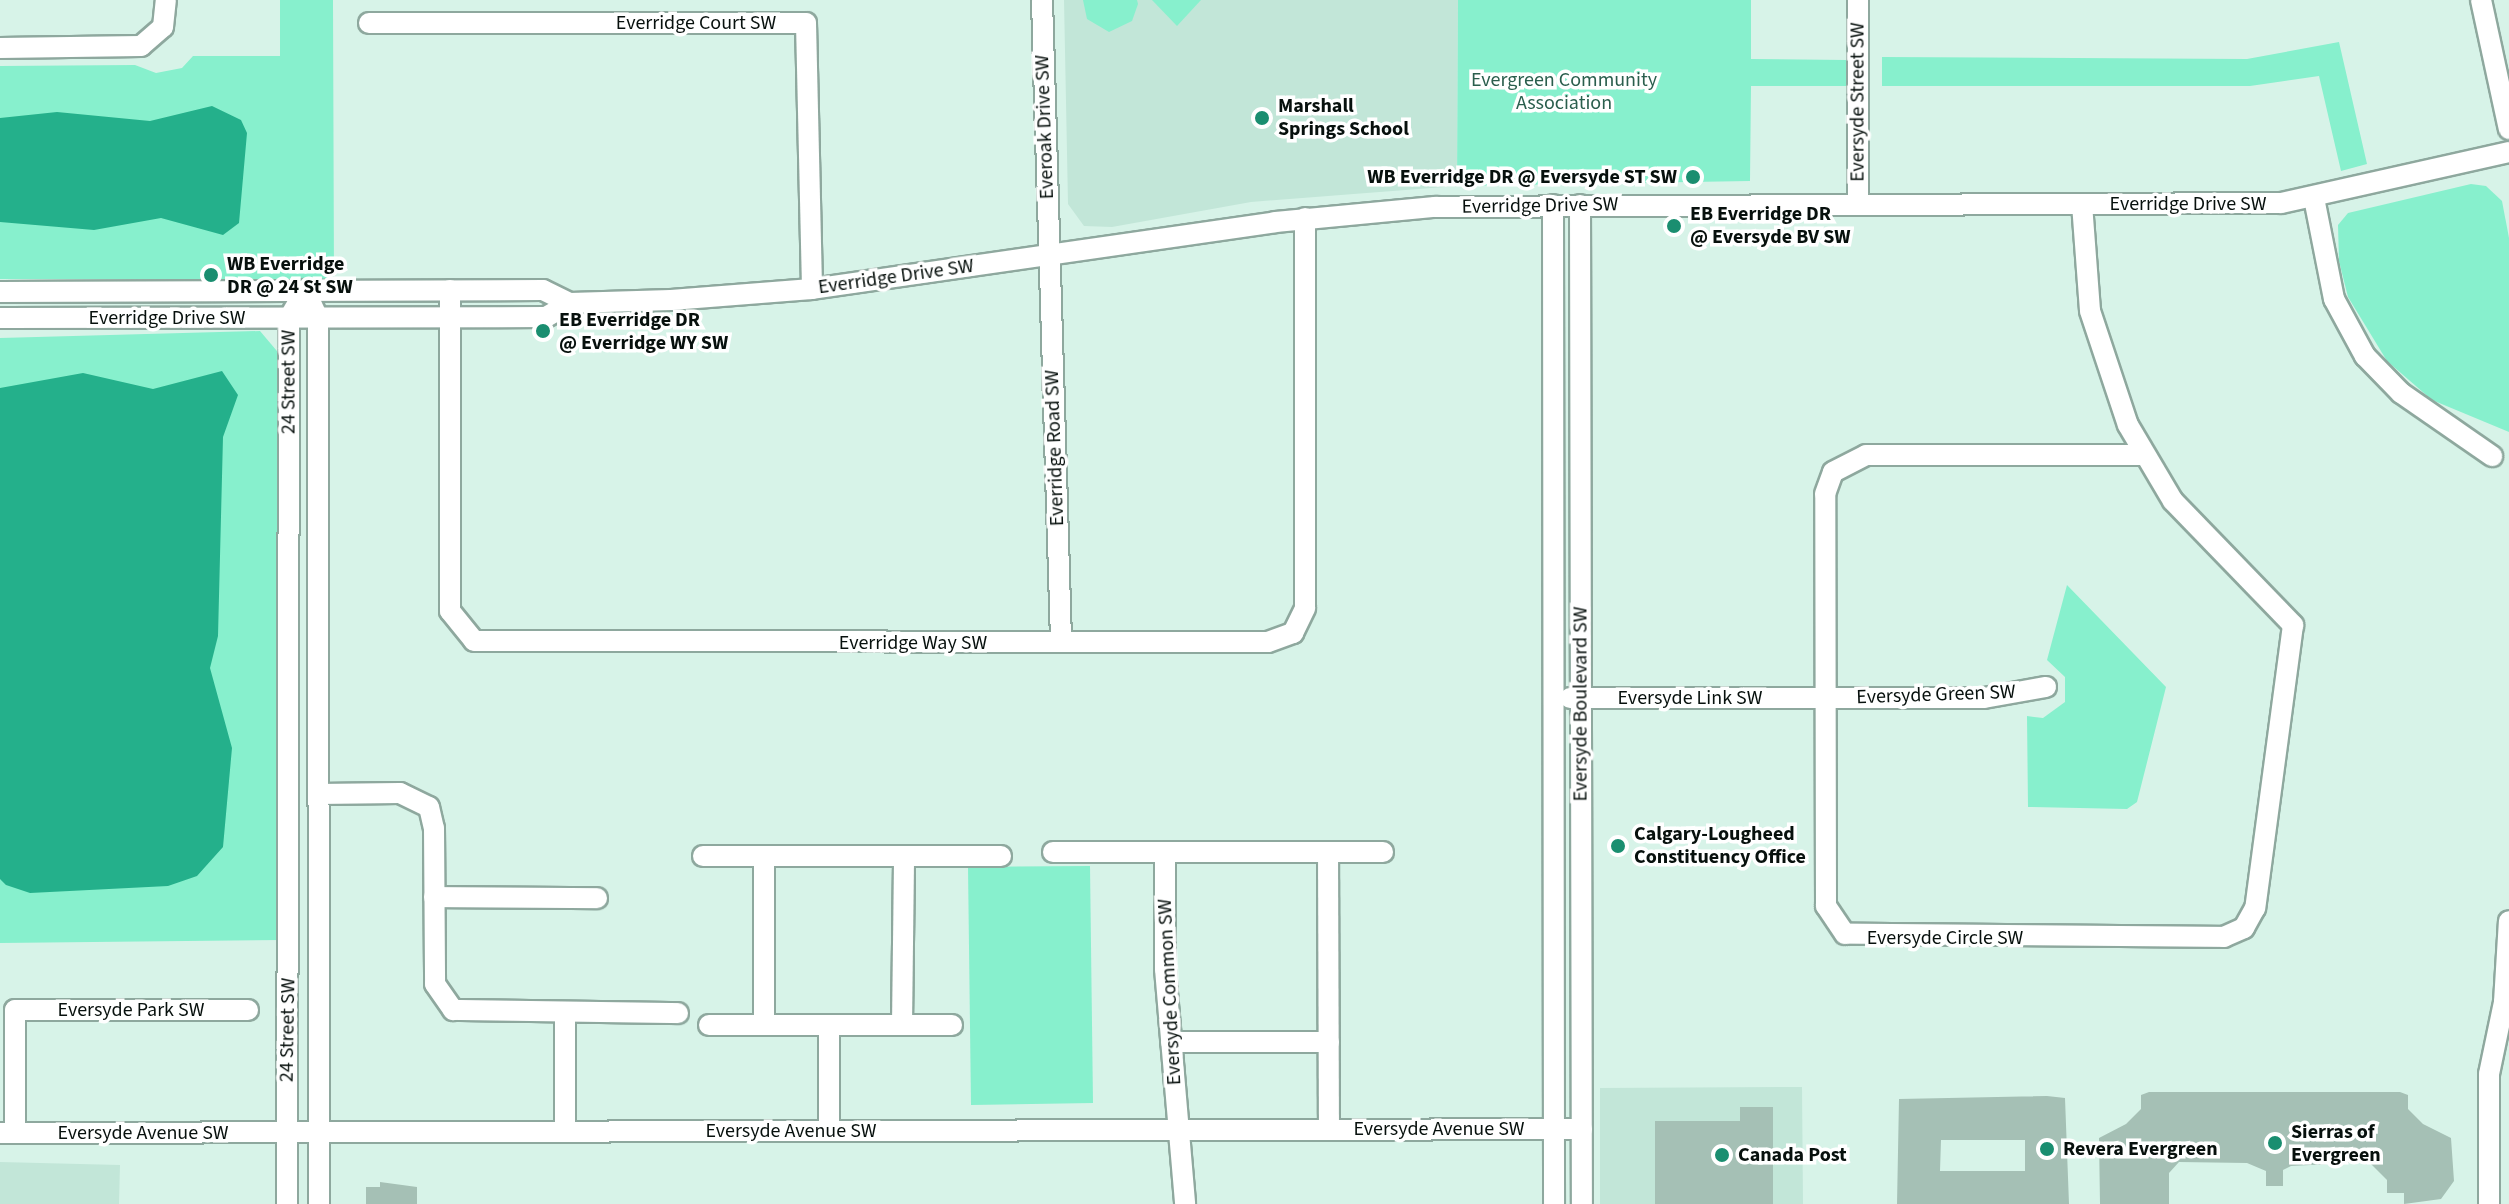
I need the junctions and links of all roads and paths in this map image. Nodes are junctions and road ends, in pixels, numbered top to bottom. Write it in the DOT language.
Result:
graph roads {
  1 [pos="166,0"];
  2 [pos="1042,0"];
  3 [pos="1858,0"];
  4 [pos="2481,0"];
  5 [pos="369,23"];
  6 [pos="0,48"];
  7 [pos="2509,129"];
  8 [pos="2509,152"];
  9 [pos="2314,198"];
  10 [pos="2082,204"];
  11 [pos="1553,205"];
  12 [pos="1580,205"];
  13 [pos="1858,205"];
  14 [pos="1305,218"];
  15 [pos="1050,255"];
  16 [pos="812,289"];
  17 [pos="305,290"];
  18 [pos="450,290"];
  19 [pos="0,292"];
  20 [pos="570,303"];
  21 [pos="0,318"];
  22 [pos="289,318"];
  23 [pos="318,318"];
  24 [pos="450,318"];
  25 [pos="2143,455"];
  26 [pos="2492,456"];
  27 [pos="1061,642"];
  28 [pos="2046,687"];
  29 [pos="1554,698"];
  30 [pos="1581,698"];
  31 [pos="1825,698"];
  32 [pos="318,794"];
  33 [pos="1053,852"];
  34 [pos="1165,852"];
  35 [pos="1328,852"];
  36 [pos="1383,852"];
  37 [pos="703,856"];
  38 [pos="764,856"];
  39 [pos="904,856"];
  40 [pos="1001,856"];
  41 [pos="434,897"];
  42 [pos="597,898"];
  43 [pos="2509,921"];
  44 [pos="2504,1002"];
  45 [pos="7,1010"];
  46 [pos="248,1010"];
  47 [pos="565,1013"];
  48 [pos="678,1013"];
  49 [pos="709,1025"];
  50 [pos="764,1025"];
  51 [pos="829,1025"];
  52 [pos="902,1025"];
  53 [pos="952,1025"];
  54 [pos="2509,1027"];
  55 [pos="1171,1042"];
  56 [pos="1329,1042"];
  57 [pos="1555,1129"];
  58 [pos="1582,1129"];
  59 [pos="1329,1130"];
  60 [pos="829,1131"];
  61 [pos="1181,1131"];
  62 [pos="287,1132"];
  63 [pos="319,1132"];
  64 [pos="565,1132"];
  65 [pos="7,1133"];
  66 [pos="2496,1200"];
  67 [pos="287,1204"];
  68 [pos="319,1204"];
  69 [pos="1185,1204"];
  70 [pos="1554,1204"];
  71 [pos="1582,1204"];
  1 -- 6 [label="street"];
  2 -- 15 [label="street, Everoak Drive SW"];
  3 -- 13 [label="street, Eversyde Street SW"];
  4 -- 7 [label="street"];
  5 -- 16 [label="street, Everridge Court SW"];
  8 -- 9 [label="street, Everridge Drive SW"];
  9 -- 10 [label="street, Everridge Drive SW"];
  9 -- 26 [label="street"];
  10 -- 13 [label="street, Everridge Drive SW"];
  10 -- 25 [label="street, Eversyde Circle SW"];
  11 -- 12 [label="street, Everridge Drive SW"];
  11 -- 14 [label="street, Everridge Drive SW"];
  11 -- 29 [label="street, Eversyde Boulevard SW"];
  12 -- 13 [label="street, Everridge Drive SW"];
  12 -- 30 [label="street, Eversyde Boulevard SW"];
  14 -- 15 [label="street, Everridge Drive SW"];
  14 -- 27 [label="street, Everridge Way SW"];
  15 -- 16 [label="street, Everridge Drive SW"];
  15 -- 27 [label="street, Everridge Road SW"];
  16 -- 20 [label="street, Everridge Drive SW"];
  17 -- 18 [label="street, Everridge Drive SW"];
  17 -- 19 [label="street, Everridge Drive SW"];
  17 -- 22 [label="street, 24 Street SW"];
  17 -- 23 [label="street, 24 Street SW"];
  18 -- 20 [label="street, Everridge Drive SW"];
  18 -- 24 [label="street, Everridge Way SW"];
  20 -- 24 [label="street, Everridge Drive SW"];
  21 -- 22 [label="street, Everridge Drive SW"];
  22 -- 23 [label="street, Everridge Drive SW"];
  22 -- 62 [label="street, 24 Street SW"];
  23 -- 24 [label="street, Everridge Drive SW"];
  23 -- 32 [label="street, 24 Street SW"];
  24 -- 27 [label="street, Everridge Way SW"];
  25 -- 31 [label="street, Eversyde Circle SW"];
  25 -- 31 [label="street, Eversyde Circle SW"];
  28 -- 31 [label="street, Eversyde Green SW"];
  29 -- 30 [label="street, Eversyde Link SW"];
  29 -- 57 [label="street, Eversyde Boulevard SW"];
  30 -- 31 [label="street, Eversyde Link SW"];
  30 -- 58 [label="street, Eversyde Boulevard SW"];
  32 -- 41 [label="street"];
  32 -- 63 [label="street, 24 Street SW"];
  33 -- 34 [label="street"];
  34 -- 35 [label="street"];
  34 -- 55 [label="street, Eversyde Common SW"];
  35 -- 36 [label="street"];
  35 -- 56 [label="street"];
  37 -- 38 [label="street"];
  38 -- 39 [label="street"];
  38 -- 50 [label="street"];
  39 -- 40 [label="street"];
  39 -- 52 [label="street"];
  41 -- 42 [label="street"];
  41 -- 47 [label="street"];
  43 -- 44 [label="street"];
  44 -- 54 [label="street"];
  44 -- 66 [label="street"];
  45 -- 46 [label="street, Eversyde Park SW"];
  45 -- 65 [label="street, Eversyde Park SW"];
  47 -- 48 [label="street"];
  47 -- 64 [label="street"];
  49 -- 50 [label="street"];
  50 -- 51 [label="street"];
  51 -- 52 [label="street"];
  51 -- 60 [label="street"];
  52 -- 53 [label="street"];
  55 -- 56 [label="street"];
  55 -- 61 [label="street, Eversyde Common SW"];
  56 -- 59 [label="street"];
  57 -- 58 [label="street, Eversyde Avenue SW"];
  57 -- 59 [label="street, Eversyde Avenue SW"];
  57 -- 70 [label="street, Eversyde Boulevard SW"];
  58 -- 71 [label="street, Eversyde Boulevard SW"];
  59 -- 61 [label="street, Eversyde Avenue SW"];
  60 -- 61 [label="street, Eversyde Avenue SW"];
  60 -- 64 [label="street, Eversyde Avenue SW"];
  61 -- 69 [label="street, Eversyde Common SW"];
  62 -- 63 [label="street, Eversyde Avenue SW"];
  62 -- 65 [label="street, Eversyde Avenue SW"];
  62 -- 67 [label="street, 24 Street SW"];
  63 -- 64 [label="street, Eversyde Avenue SW"];
  63 -- 68 [label="street, 24 Street SW"];
}
